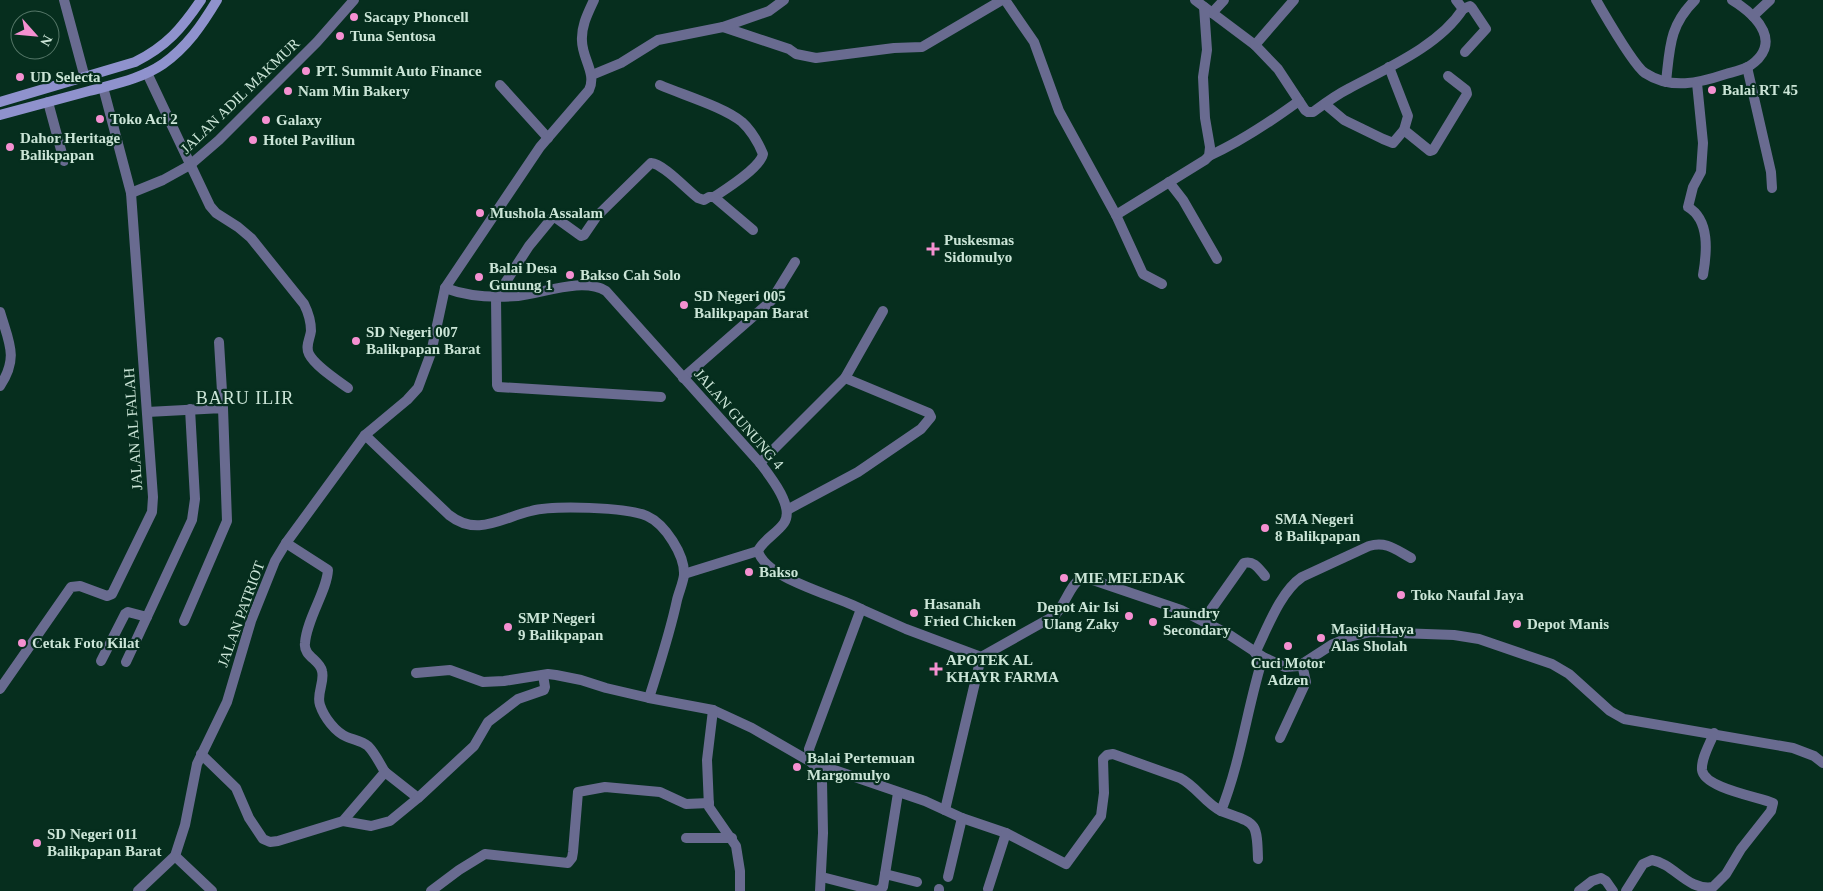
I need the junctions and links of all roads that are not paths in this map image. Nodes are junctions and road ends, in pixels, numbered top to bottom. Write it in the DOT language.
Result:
graph roads {
  1 [pos="64,0"];
  2 [pos="201,0"];
  3 [pos="217,0"];
  4 [pos="354,0"];
  5 [pos="594,0"];
  6 [pos="784,0"];
  7 [pos="1004,0"];
  8 [pos="1195,0"];
  9 [pos="1224,0"];
  10 [pos="1294,0"];
  11 [pos="1456,0"];
  12 [pos="1596,0"];
  13 [pos="1695,0"];
  14 [pos="1732,0"];
  15 [pos="1770,0"];
  16 [pos="1463,9"];
  17 [pos="1208,10"];
  18 [pos="1753,16"];
  19 [pos="722,27"];
  20 [pos="1255,45"];
  21 [pos="1465,52"];
  22 [pos="1389,67"];
  23 [pos="1747,67"];
  24 [pos="147,73"];
  25 [pos="592,75"];
  26 [pos="1448,76"];
  27 [pos="85,78"];
  28 [pos="1666,82"];
  29 [pos="1697,83"];
  30 [pos="500,85"];
  31 [pos="660,85"];
  32 [pos="103,87"];
  33 [pos="1299,101"];
  34 [pos="0,102"];
  35 [pos="48,102"];
  36 [pos="1325,104"];
  37 [pos="0,115"];
  38 [pos="1404,130"];
  39 [pos="548,138"];
  40 [pos="1210,156"];
  41 [pos="64,161"];
  42 [pos="190,165"];
  43 [pos="1169,182"];
  44 [pos="1772,188"];
  45 [pos="131,192"];
  46 [pos="714,197"];
  47 [pos="1116,215"];
  48 [pos="752,230"];
  49 [pos="1217,259"];
  50 [pos="795,262"];
  51 [pos="1703,275"];
  52 [pos="1162,284"];
  53 [pos="445,288"];
  54 [pos="496,297"];
  55 [pos="884,311"];
  56 [pos="0,312"];
  57 [pos="219,342"];
  58 [pos="683,378"];
  59 [pos="845,378"];
  60 [pos="0,386"];
  61 [pos="348,388"];
  62 [pos="661,397"];
  63 [pos="223,408"];
  64 [pos="190,409"];
  65 [pos="147,412"];
  66 [pos="364,435"];
  67 [pos="760,464"];
  68 [pos="787,510"];
  69 [pos="286,544"];
  70 [pos="758,551"];
  71 [pos="1411,558"];
  72 [pos="684,574"];
  73 [pos="1265,576"];
  74 [pos="861,609"];
  75 [pos="147,617"];
  76 [pos="184,621"];
  77 [pos="1203,621"];
  78 [pos="1259,655"];
  79 [pos="981,657"];
  80 [pos="101,661"];
  81 [pos="126,662"];
  82 [pos="1302,664"];
  83 [pos="416,673"];
  84 [pos="543,675"];
  85 [pos="0,689"];
  86 [pos="649,698"];
  87 [pos="713,710"];
  88 [pos="1714,734"];
  89 [pos="1280,738"];
  90 [pos="201,754"];
  91 [pos="811,762"];
  92 [pos="1823,763"];
  93 [pos="385,772"];
  94 [pos="898,793"];
  95 [pos="418,798"];
  96 [pos="709,803"];
  97 [pos="945,810"];
  98 [pos="1222,811"];
  99 [pos="962,818"];
  100 [pos="344,821"];
  101 [pos="1006,833"];
  102 [pos="686,838"];
  103 [pos="732,838"];
  104 [pos="175,856"];
  105 [pos="1258,859"];
  106 [pos="885,874"];
  107 [pos="948,877"];
  108 [pos="822,878"];
  109 [pos="917,882"];
  110 [pos="988,889"];
  111 [pos="138,891"];
  112 [pos="212,891"];
  113 [pos="431,891"];
  114 [pos="740,891"];
  115 [pos="820,891"];
  116 [pos="878,891"];
  117 [pos="1579,891"];
  118 [pos="1614,891"];
  119 [pos="1626,891"];
  1 -- 27 [label="street"];
  2 -- 27 [label="main road"];
  3 -- 24 [label="main road"];
  4 -- 42 [label="street, JALAN ADIL MAKMUR"];
  5 -- 25 [label="street"];
  6 -- 19 [label="street"];
  7 -- 19 [label="street"];
  7 -- 47 [label="street"];
  8 -- 17 [label="street"];
  9 -- 17 [label="street"];
  10 -- 20 [label="street"];
  11 -- 16 [label="street"];
  12 -- 28 [label="street"];
  13 -- 28 [label="street"];
  14 -- 18 [label="street"];
  15 -- 18 [label="street"];
  16 -- 21 [label="street"];
  16 -- 22 [label="street"];
  17 -- 20 [label="street"];
  17 -- 40 [label="street"];
  18 -- 23 [label="street"];
  19 -- 25 [label="street"];
  20 -- 33 [label="street"];
  22 -- 36 [label="street"];
  22 -- 38 [label="street"];
  23 -- 29 [label="street"];
  23 -- 44 [label="street"];
  24 -- 32 [label="main road"];
  24 -- 42 [label="street"];
  25 -- 39 [label="street"];
  26 -- 38 [label="street"];
  27 -- 34 [label="main road"];
  28 -- 29 [label="street"];
  29 -- 51 [label="street"];
  30 -- 39 [label="street"];
  31 -- 46 [label="street"];
  32 -- 35 [label="main road"];
  32 -- 45 [label="street, JALAN AL FALAH"];
  33 -- 36 [label="street"];
  33 -- 40 [label="street"];
  35 -- 37 [label="main road"];
  35 -- 41 [label="street"];
  36 -- 38 [label="street"];
  39 -- 53 [label="street"];
  40 -- 43 [label="street"];
  42 -- 45 [label="street, JALAN ADIL MAKMUR"];
  42 -- 61 [label="street"];
  43 -- 47 [label="street"];
  43 -- 49 [label="street"];
  45 -- 65 [label="street, JALAN AL FALAH"];
  46 -- 48 [label="street"];
  46 -- 54 [label="street"];
  47 -- 52 [label="street"];
  50 -- 58 [label="street"];
  53 -- 54 [label="street, JALAN GUNUNG 4"];
  53 -- 66 [label="street, JALAN PATRIOT"];
  54 -- 58 [label="street, JALAN GUNUNG 4"];
  54 -- 62 [label="street"];
  55 -- 59 [label="street"];
  56 -- 60 [label="street"];
  57 -- 63 [label="street"];
  58 -- 67 [label="street, JALAN GUNUNG 4"];
  59 -- 67 [label="street"];
  59 -- 68 [label="street"];
  63 -- 64 [label="street"];
  63 -- 76 [label="street"];
  64 -- 65 [label="street"];
  64 -- 75 [label="street"];
  65 -- 85 [label="street, JALAN AL FALAH"];
  66 -- 69 [label="street, JALAN PATRIOT"];
  66 -- 72 [label="street"];
  67 -- 68 [label="street, JALAN GUNUNG 4"];
  68 -- 70 [label="street"];
  69 -- 90 [label="street, JALAN PATRIOT"];
  69 -- 93 [label="street"];
  70 -- 72 [label="street"];
  70 -- 74 [label="street"];
  71 -- 78 [label="street"];
  72 -- 86 [label="street"];
  73 -- 77 [label="street"];
  74 -- 79 [label="street"];
  74 -- 91 [label="street"];
  75 -- 80 [label="street"];
  75 -- 81 [label="street"];
  77 -- 78 [label="street"];
  77 -- 79 [label="street"];
  78 -- 82 [label="street"];
  78 -- 98 [label="street"];
  79 -- 97 [label="street"];
  82 -- 88 [label="street"];
  82 -- 89 [label="street"];
  83 -- 84 [label="street"];
  84 -- 86 [label="street"];
  84 -- 95 [label="street"];
  86 -- 87 [label="street"];
  87 -- 91 [label="street"];
  87 -- 96 [label="street"];
  88 -- 92 [label="street"];
  88 -- 119 [label="street"];
  90 -- 100 [label="street"];
  90 -- 104 [label="street, JALAN PATRIOT"];
  91 -- 94 [label="street"];
  91 -- 108 [label="street"];
  93 -- 95 [label="street"];
  93 -- 100 [label="street"];
  94 -- 97 [label="street"];
  94 -- 106 [label="street"];
  95 -- 100 [label="street"];
  96 -- 103 [label="street"];
  96 -- 113 [label="street"];
  97 -- 99 [label="street"];
  98 -- 101 [label="street"];
  98 -- 105 [label="street"];
  99 -- 101 [label="street"];
  99 -- 107 [label="street"];
  101 -- 110 [label="street"];
  102 -- 103 [label="street"];
  103 -- 114 [label="street"];
  104 -- 111 [label="street, JALAN PATRIOT"];
  104 -- 112 [label="street"];
  106 -- 109 [label="street"];
  106 -- 116 [label="street"];
  108 -- 115 [label="street"];
  108 -- 116 [label="street"];
  117 -- 118 [label="street"];
}
